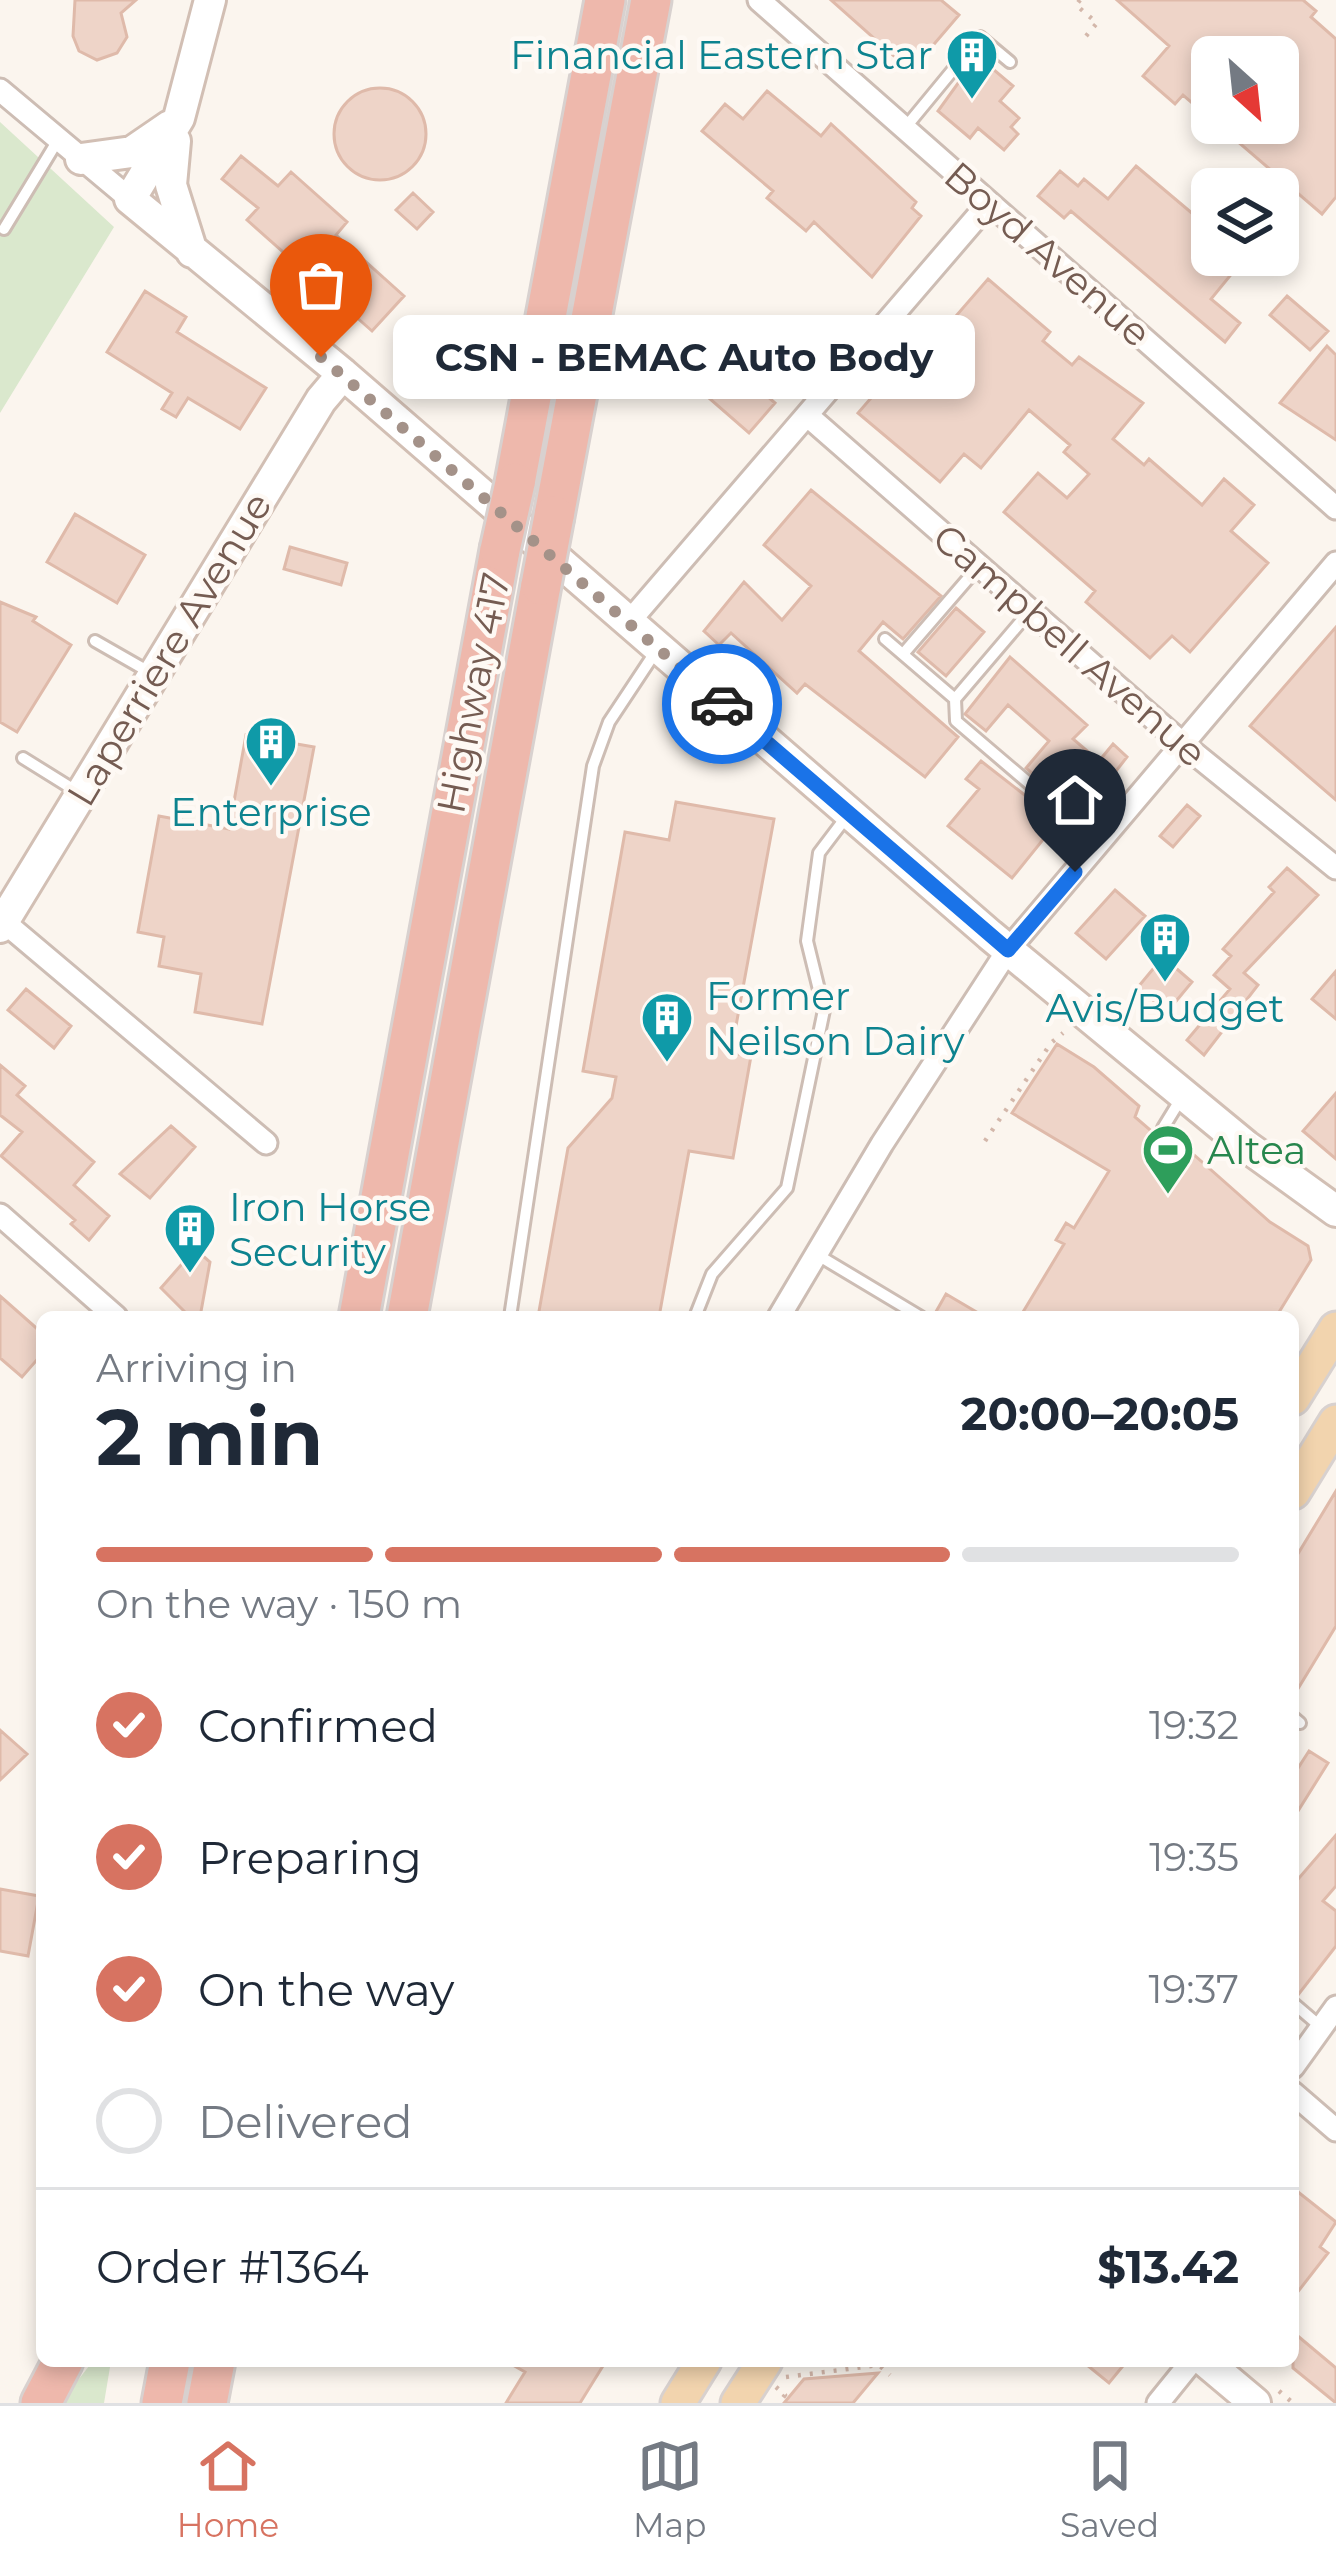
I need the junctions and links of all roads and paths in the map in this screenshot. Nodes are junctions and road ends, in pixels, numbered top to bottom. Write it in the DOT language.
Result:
graph roads {
  1 [pos="210,0"];
  2 [pos="605,0"];
  3 [pos="651,0"];
  4 [pos="759,0"];
  5 [pos="1080,0"];
  6 [pos="1081,42"];
  7 [pos="1010,62"];
  8 [pos="0,90"];
  9 [pos="179,118"];
  10 [pos="905,128"];
  11 [pos="70,149"];
  12 [pos="130,199"];
  13 [pos="988,202"];
  14 [pos="4,230"];
  15 [pos="192,253"];
  16 [pos="343,374"];
  17 [pos="808,416"];
  18 [pos="1336,508"];
  19 [pos="1336,563"];
  20 [pos="979,566"];
  21 [pos="1030,610"];
  22 [pos="628,623"];
  23 [pos="886,639"];
  24 [pos="95,641"];
  25 [pos="658,648"];
  26 [pos="903,654"];
  27 [pos="154,675"];
  28 [pos="955,700"];
  29 [pos="1184,745"];
  30 [pos="23,758"];
  31 [pos="81,794"];
  32 [pos="850,814"];
  33 [pos="1100,843"];
  34 [pos="1336,868"];
  35 [pos="2,924"];
  36 [pos="1008,950"];
  37 [pos="1063,1033"];
  38 [pos="1183,1094"];
  39 [pos="1163,1128"];
  40 [pos="985,1141"];
  41 [pos="266,1143"];
  42 [pos="1336,1211"];
  43 [pos="0,1215"];
  44 [pos="816,1254"];
  45 [pos="109,1311"];
  46 [pos="360,1311"];
  47 [pos="408,1311"];
  48 [pos="510,1311"];
  49 [pos="697,1311"];
  50 [pos="783,1311"];
  51 [pos="911,1311"];
  52 [pos="1336,1329"];
  53 [pos="1299,1389"];
  54 [pos="1332,1436"];
  55 [pos="1299,1483"];
  56 [pos="1336,2007"];
  57 [pos="1299,2008"];
  58 [pos="1322,2027"];
  59 [pos="1299,2059"];
  60 [pos="1299,2098"];
  61 [pos="1336,2130"];
  62 [pos="60,2367"];
  63 [pos="169,2367"];
  64 [pos="214,2367"];
  65 [pos="700,2367"];
  66 [pos="761,2367"];
  67 [pos="864,2367"];
  68 [pos="881,2367"];
  69 [pos="1187,2367"];
  70 [pos="1212,2367"];
  71 [pos="890,2374"];
  72 [pos="41,2403"];
  73 [pos="162,2403"];
  74 [pos="207,2403"];
  75 [pos="678,2403"];
  76 [pos="739,2403"];
  77 [pos="779,2403"];
  78 [pos="1158,2403"];
  79 [pos="1255,2403"];
  1 -- 9 [label="street"];
  2 -- 46 [label="highway, Highway 417, bridge"];
  3 -- 47 [label="highway, bridge"];
  4 -- 10 [label="street, Boyd Avenue"];
  5 -- 6 [label="path"];
  7 -- 10 [label="lane"];
  8 -- 11 [label="street"];
  9 -- 11 [label="street"];
  9 -- 12 [label="street"];
  9 -- 15 [label="street"];
  10 -- 13 [label="street, Boyd Avenue"];
  11 -- 12 [label="street"];
  11 -- 14 [label="lane"];
  12 -- 15 [label="street"];
  13 -- 17 [label="street"];
  13 -- 18 [label="street, Boyd Avenue"];
  15 -- 16 [label="street"];
  16 -- 22 [label="street"];
  16 -- 27 [label="street, Laperriere Avenue"];
  17 -- 20 [label="street, Campbell Avenue"];
  17 -- 22 [label="street"];
  19 -- 29 [label="street"];
  20 -- 21 [label="street, Campbell Avenue"];
  20 -- 26 [label="lane"];
  21 -- 28 [label="lane"];
  21 -- 29 [label="street, Campbell Avenue"];
  22 -- 25 [label="street"];
  23 -- 26 [label="lane"];
  24 -- 27 [label="lane"];
  25 -- 32 [label="street"];
  25 -- 48 [label="lane"];
  26 -- 28 [label="lane"];
  27 -- 31 [label="street, Laperriere Avenue"];
  28 -- 33 [label="lane"];
  29 -- 33 [label="street"];
  29 -- 34 [label="street, Campbell Avenue"];
  30 -- 31 [label="lane"];
  31 -- 35 [label="street, Laperriere Avenue"];
  32 -- 36 [label="street"];
  32 -- 49 [label="lane"];
  33 -- 36 [label="street"];
  35 -- 41 [label="street"];
  36 -- 38 [label="street"];
  36 -- 44 [label="street"];
  37 -- 40 [label="path"];
  38 -- 39 [label="lane"];
  38 -- 42 [label="street"];
  43 -- 45 [label="street"];
  44 -- 50 [label="street"];
  44 -- 51 [label="lane"];
  52 -- 53 [label="main road"];
  54 -- 55 [label="main road"];
  56 -- 58 [label="street"];
  57 -- 58 [label="lane"];
  58 -- 59 [label="street"];
  60 -- 61 [label="street"];
  62 -- 72 [label="highway"];
  63 -- 73 [label="highway"];
  64 -- 74 [label="highway"];
  65 -- 75 [label="main road"];
  66 -- 76 [label="main road"];
  67 -- 77 [label="path"];
  68 -- 71 [label="path"];
  69 -- 78 [label="street"];
  70 -- 79 [label="street"];
}
